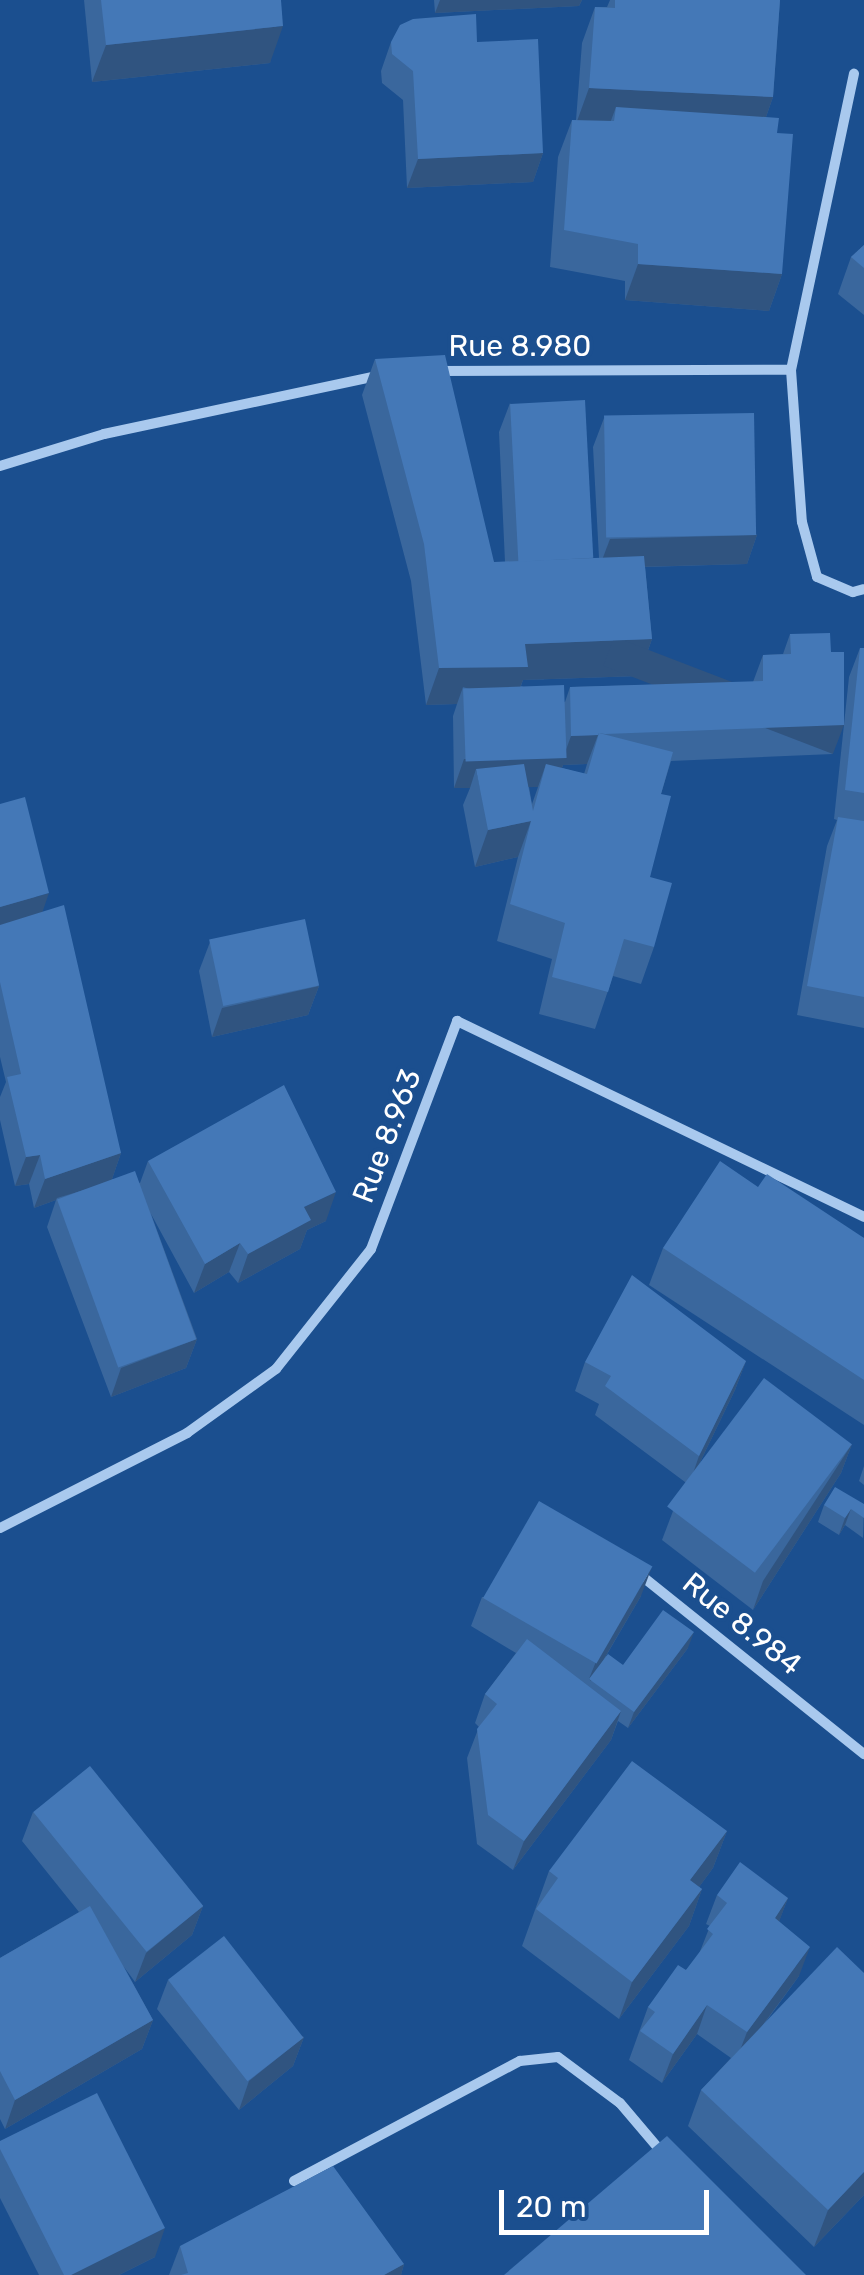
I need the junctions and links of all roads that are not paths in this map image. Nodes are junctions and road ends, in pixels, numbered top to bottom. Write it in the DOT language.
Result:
graph roads {
  1 [pos="854,74"];
  2 [pos="791,370"];
  3 [pos="399,371"];
  4 [pos="419,371"];
  5 [pos="0,466"];
  6 [pos="864,590"];
  7 [pos="864,1217"];
  8 [pos="0,1528"];
  9 [pos="634,1570"];
  10 [pos="864,1754"];
  11 [pos="668,2160"];
  12 [pos="294,2181"];
  1 -- 2 [label="street"];
  2 -- 4 [label="street, Rue 8.980"];
  2 -- 6 [label="street"];
  3 -- 5 [label="street"];
  7 -- 8 [label="street, Rue 8.963"];
  9 -- 10 [label="street, Rue 8.984"];
  11 -- 12 [label="street"];
}
